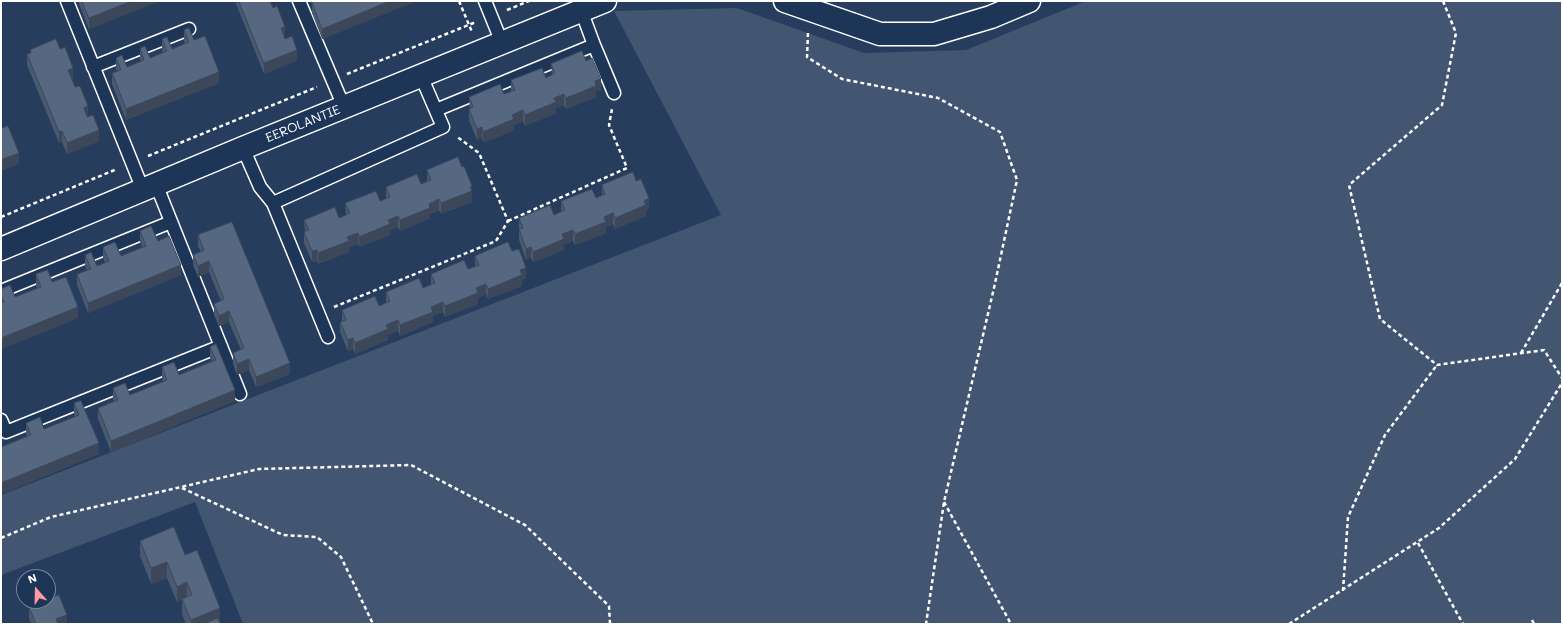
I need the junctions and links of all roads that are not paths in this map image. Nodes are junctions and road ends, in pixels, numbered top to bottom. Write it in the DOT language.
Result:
graph roads {
  1 [pos="67,1"];
  2 [pos="299,1"];
  3 [pos="485,1"];
  4 [pos="605,1"];
  5 [pos="785,1"];
  6 [pos="1029,1"];
  7 [pos="581,10"];
  8 [pos="189,29"];
  9 [pos="502,43"];
  10 [pos="594,45"];
  11 [pos="93,67"];
  12 [pos="421,76"];
  13 [pos="614,93"];
  14 [pos="344,108"];
  15 [pos="436,110"];
  16 [pos="243,148"];
  17 [pos="150,187"];
  18 [pos="273,203"];
  19 [pos="171,222"];
  20 [pos="1,249"];
  21 [pos="1,292"];
  22 [pos="328,337"];
  23 [pos="221,346"];
  24 [pos="240,394"];
  25 [pos="2,424"];
  1 -- 11 [label="lane"];
  2 -- 14 [label="lane"];
  3 -- 9 [label="lane"];
  4 -- 7 [label="street, EEROLANTIE"];
  5 -- 6 [label="street"];
  7 -- 9 [label="street, EEROLANTIE"];
  7 -- 10 [label="lane"];
  8 -- 11 [label="lane"];
  9 -- 12 [label="street, EEROLANTIE"];
  10 -- 13 [label="lane"];
  10 -- 15 [label="lane"];
  11 -- 17 [label="lane"];
  12 -- 14 [label="street, EEROLANTIE"];
  12 -- 15 [label="lane"];
  14 -- 16 [label="street, EEROLANTIE"];
  15 -- 18 [label="lane"];
  16 -- 17 [label="street, EEROLANTIE"];
  16 -- 18 [label="lane"];
  17 -- 19 [label="lane"];
  17 -- 20 [label="street, EEROLANTIE"];
  18 -- 22 [label="lane"];
  19 -- 21 [label="lane"];
  19 -- 23 [label="lane"];
  23 -- 24 [label="lane"];
  23 -- 25 [label="lane"];
}
